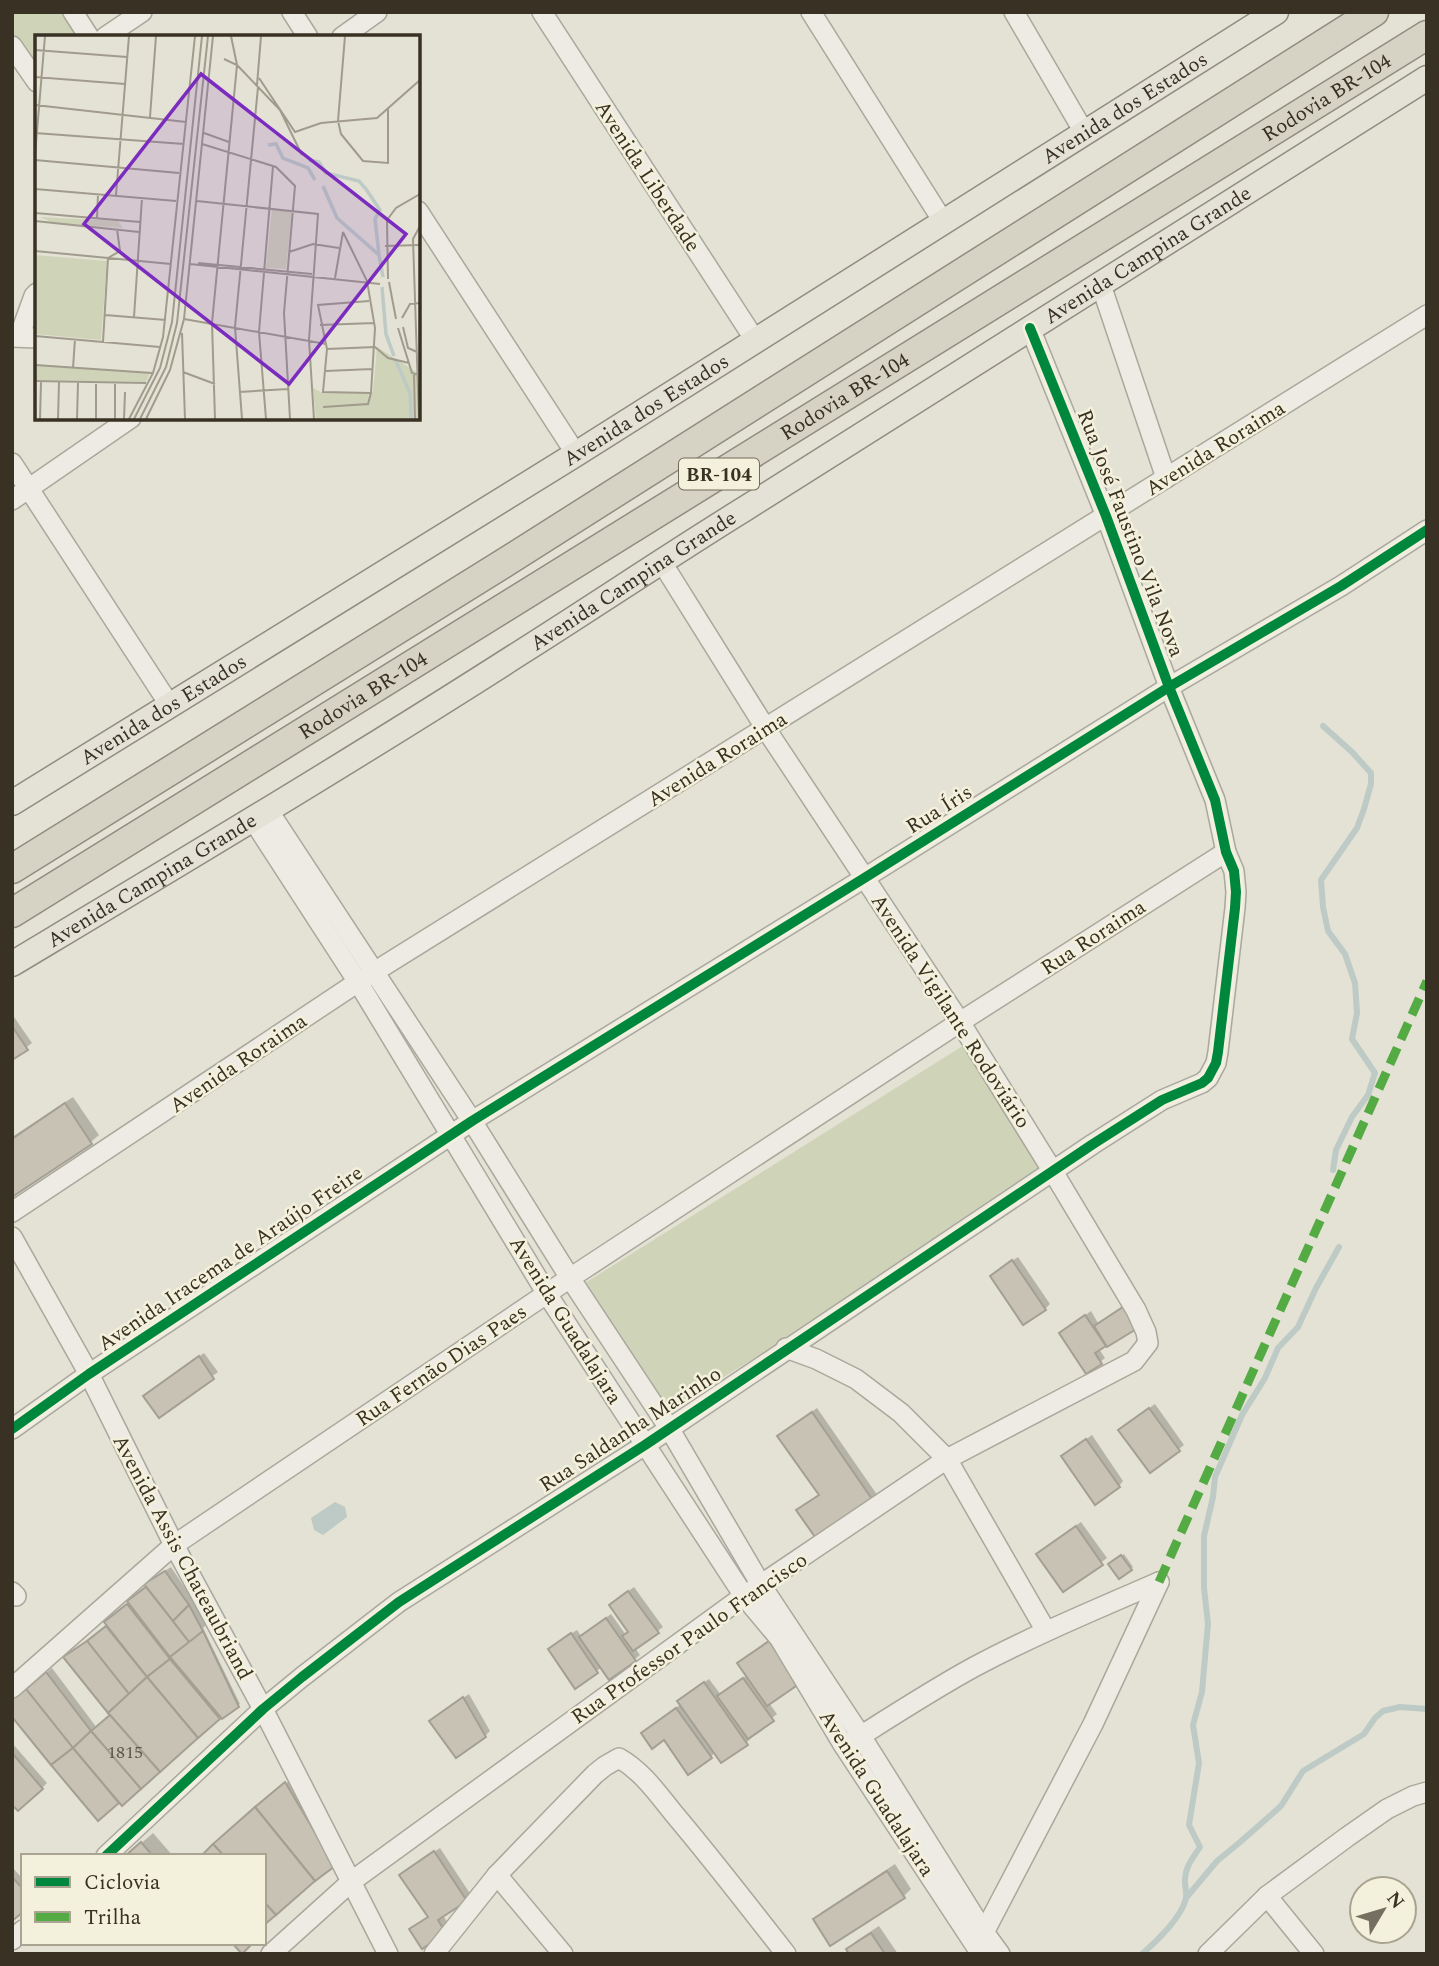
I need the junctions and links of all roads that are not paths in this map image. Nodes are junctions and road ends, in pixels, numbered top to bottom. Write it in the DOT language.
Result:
graph roads {
  1 [pos="73,12"];
  2 [pos="142,12"];
  3 [pos="292,12"];
  4 [pos="377,12"];
  5 [pos="542,12"];
  6 [pos="811,12"];
  7 [pos="1014,12"];
  8 [pos="1276,12"];
  9 [pos="1374,12"];
  10 [pos="88,35"];
  11 [pos="108,35"];
  12 [pos="307,35"];
  13 [pos="345,35"];
  14 [pos="1427,36"];
  15 [pos="12,46"];
  16 [pos="1427,78"];
  17 [pos="35,79"];
  18 [pos="1084,132"];
  19 [pos="420,218"];
  20 [pos="944,223"];
  21 [pos="1101,285"];
  22 [pos="35,295"];
  23 [pos="1427,315"];
  24 [pos="1030,328"];
  25 [pos="12,336"];
  26 [pos="35,338"];
  27 [pos="755,340"];
  28 [pos="128,420"];
  29 [pos="576,454"];
  30 [pos="12,463"];
  31 [pos="1166,478"];
  32 [pos="20,494"];
  33 [pos="1106,516"];
  34 [pos="1427,530"];
  35 [pos="661,561"];
  36 [pos="1169,687"];
  37 [pos="169,704"];
  38 [pos="766,729"];
  39 [pos="12,803"];
  40 [pos="260,815"];
  41 [pos="1226,852"];
  42 [pos="12,869"];
  43 [pos="866,877"];
  44 [pos="12,912"];
  45 [pos="12,964"];
  46 [pos="367,977"];
  47 [pos="960,1022"];
  48 [pos="1208,1078"];
  49 [pos="472,1121"];
  50 [pos="450,1134"];
  51 [pos="1052,1170"];
  52 [pos="12,1212"];
  53 [pos="12,1237"];
  54 [pos="570,1278"];
  55 [pos="547,1294"];
  56 [pos="786,1348"];
  57 [pos="1134,1361"];
  58 [pos="89,1374"];
  59 [pos="12,1429"];
  60 [pos="668,1429"];
  61 [pos="645,1445"];
  62 [pos="947,1459"];
  63 [pos="174,1545"];
  64 [pos="761,1585"];
  65 [pos="744,1596"];
  66 [pos="1046,1631"];
  67 [pos="12,1688"];
  68 [pos="263,1709"];
  69 [pos="852,1741"];
  70 [pos="1427,1792"];
  71 [pos="108,1854"];
  72 [pos="497,1875"];
  73 [pos="352,1881"];
  74 [pos="1267,1896"];
  75 [pos="978,1946"];
  76 [pos="271,1954"];
  77 [pos="388,1954"];
  78 [pos="434,1954"];
  79 [pos="563,1954"];
  80 [pos="786,1954"];
  81 [pos="1000,1954"];
  82 [pos="1208,1954"];
  83 [pos="1314,1954"];
  1 -- 10 [label="street"];
  2 -- 11 [label="street"];
  3 -- 12 [label="street"];
  4 -- 13 [label="street"];
  5 -- 27 [label="street, Avenida Liberdade"];
  6 -- 20 [label="street"];
  7 -- 18 [label="street"];
  8 -- 18 [label="main road, Avenida dos Estados"];
  9 -- 42 [label="highway, Rodovia BR-104 / BR-104"];
  14 -- 44 [label="highway, Rodovia BR-104 / BR-104"];
  15 -- 17 [label="street"];
  16 -- 21 [label="main road, Avenida Campina Grande"];
  18 -- 20 [label="main road, Avenida dos Estados"];
  19 -- 29 [label="street"];
  20 -- 27 [label="main road, Avenida dos Estados"];
  21 -- 24 [label="main road, Avenida Campina Grande"];
  21 -- 31 [label="street"];
  22 -- 25 [label="street"];
  23 -- 31 [label="street, Avenida Roraima"];
  24 -- 33 [label="street, Rua José Faustino Vila Nova"];
  24 -- 35 [label="main road, Avenida Campina Grande"];
  25 -- 26 [label="street"];
  27 -- 29 [label="main road, Avenida dos Estados"];
  28 -- 32 [label="street"];
  29 -- 37 [label="main road, Avenida dos Estados"];
  30 -- 32 [label="street"];
  31 -- 33 [label="street, Avenida Roraima"];
  32 -- 37 [label="street"];
  33 -- 36 [label="street, Rua José Faustino Vila Nova"];
  33 -- 38 [label="street, Avenida Roraima"];
  34 -- 36 [label="street, Rua Íris"];
  35 -- 38 [label="street, Avenida Vigilante Rodoviário"];
  35 -- 40 [label="main road, Avenida Campina Grande"];
  36 -- 41 [label="street, Rua José Faustino Vila Nova"];
  36 -- 43 [label="street, Rua Íris"];
  37 -- 39 [label="main road, Avenida dos Estados"];
  38 -- 43 [label="street, Avenida Vigilante Rodoviário"];
  38 -- 46 [label="street, Avenida Roraima"];
  40 -- 45 [label="main road, Avenida Campina Grande"];
  40 -- 46 [label="street, Avenida Guadalajara"];
  41 -- 47 [label="street, Rua Roraima"];
  41 -- 48 [label="street, Rua José Faustino Vila Nova"];
  43 -- 47 [label="street, Avenida Vigilante Rodoviário"];
  43 -- 49 [label="street, Rua Íris"];
  46 -- 49 [label="street"];
  46 -- 50 [label="street, Avenida Guadalajara"];
  46 -- 52 [label="street, Avenida Roraima"];
  47 -- 51 [label="street, Avenida Vigilante Rodoviário"];
  47 -- 54 [label="street, Rua Fernão Dias Paes"];
  48 -- 51 [label="street, Rua Saldanha Marinho"];
  49 -- 50 [label="street, Avenida Iracema de Araújo Freire"];
  49 -- 54 [label="street"];
  50 -- 55 [label="street, Avenida Guadalajara"];
  50 -- 58 [label="street, Avenida Iracema de Araújo Freire"];
  51 -- 56 [label="street, Rua Saldanha Marinho"];
  51 -- 57 [label="street, Avenida Vigilante Rodoviário"];
  53 -- 58 [label="street, Avenida Assis Chateaubriand"];
  54 -- 55 [label="street, Rua Fernão Dias Paes"];
  54 -- 60 [label="street"];
  55 -- 61 [label="street, Avenida Guadalajara"];
  55 -- 63 [label="street, Rua Fernão Dias Paes"];
  56 -- 60 [label="street, Rua Saldanha Marinho"];
  56 -- 62 [label="street"];
  57 -- 62 [label="street, Rua Professor Paulo Francisco"];
  58 -- 59 [label="street, Avenida Iracema de Araújo Freire"];
  58 -- 63 [label="street, Avenida Assis Chateaubriand"];
  60 -- 61 [label="street, Rua Saldanha Marinho"];
  60 -- 64 [label="street"];
  61 -- 65 [label="street, Avenida Guadalajara"];
  61 -- 68 [label="street, Rua Saldanha Marinho"];
  62 -- 64 [label="street, Rua Professor Paulo Francisco"];
  62 -- 66 [label="street"];
  63 -- 67 [label="street, Rua Fernão Dias Paes"];
  63 -- 68 [label="street, Avenida Assis Chateaubriand"];
  64 -- 65 [label="street, Rua Professor Paulo Francisco"];
  64 -- 69 [label="street"];
  65 -- 69 [label="street, Avenida Guadalajara"];
  65 -- 73 [label="street, Rua Professor Paulo Francisco"];
  66 -- 69 [label="street"];
  66 -- 75 [label="street"];
  68 -- 71 [label="street, Rua Saldanha Marinho"];
  68 -- 73 [label="street, Avenida Assis Chateaubriand"];
  69 -- 75 [label="street"];
  70 -- 74 [label="street"];
  72 -- 78 [label="street"];
  72 -- 79 [label="street"];
  72 -- 80 [label="street"];
  73 -- 76 [label="street, Rua Professor Paulo Francisco"];
  73 -- 77 [label="street, Avenida Assis Chateaubriand"];
  74 -- 82 [label="street"];
  74 -- 83 [label="street"];
  75 -- 81 [label="street"];
}
